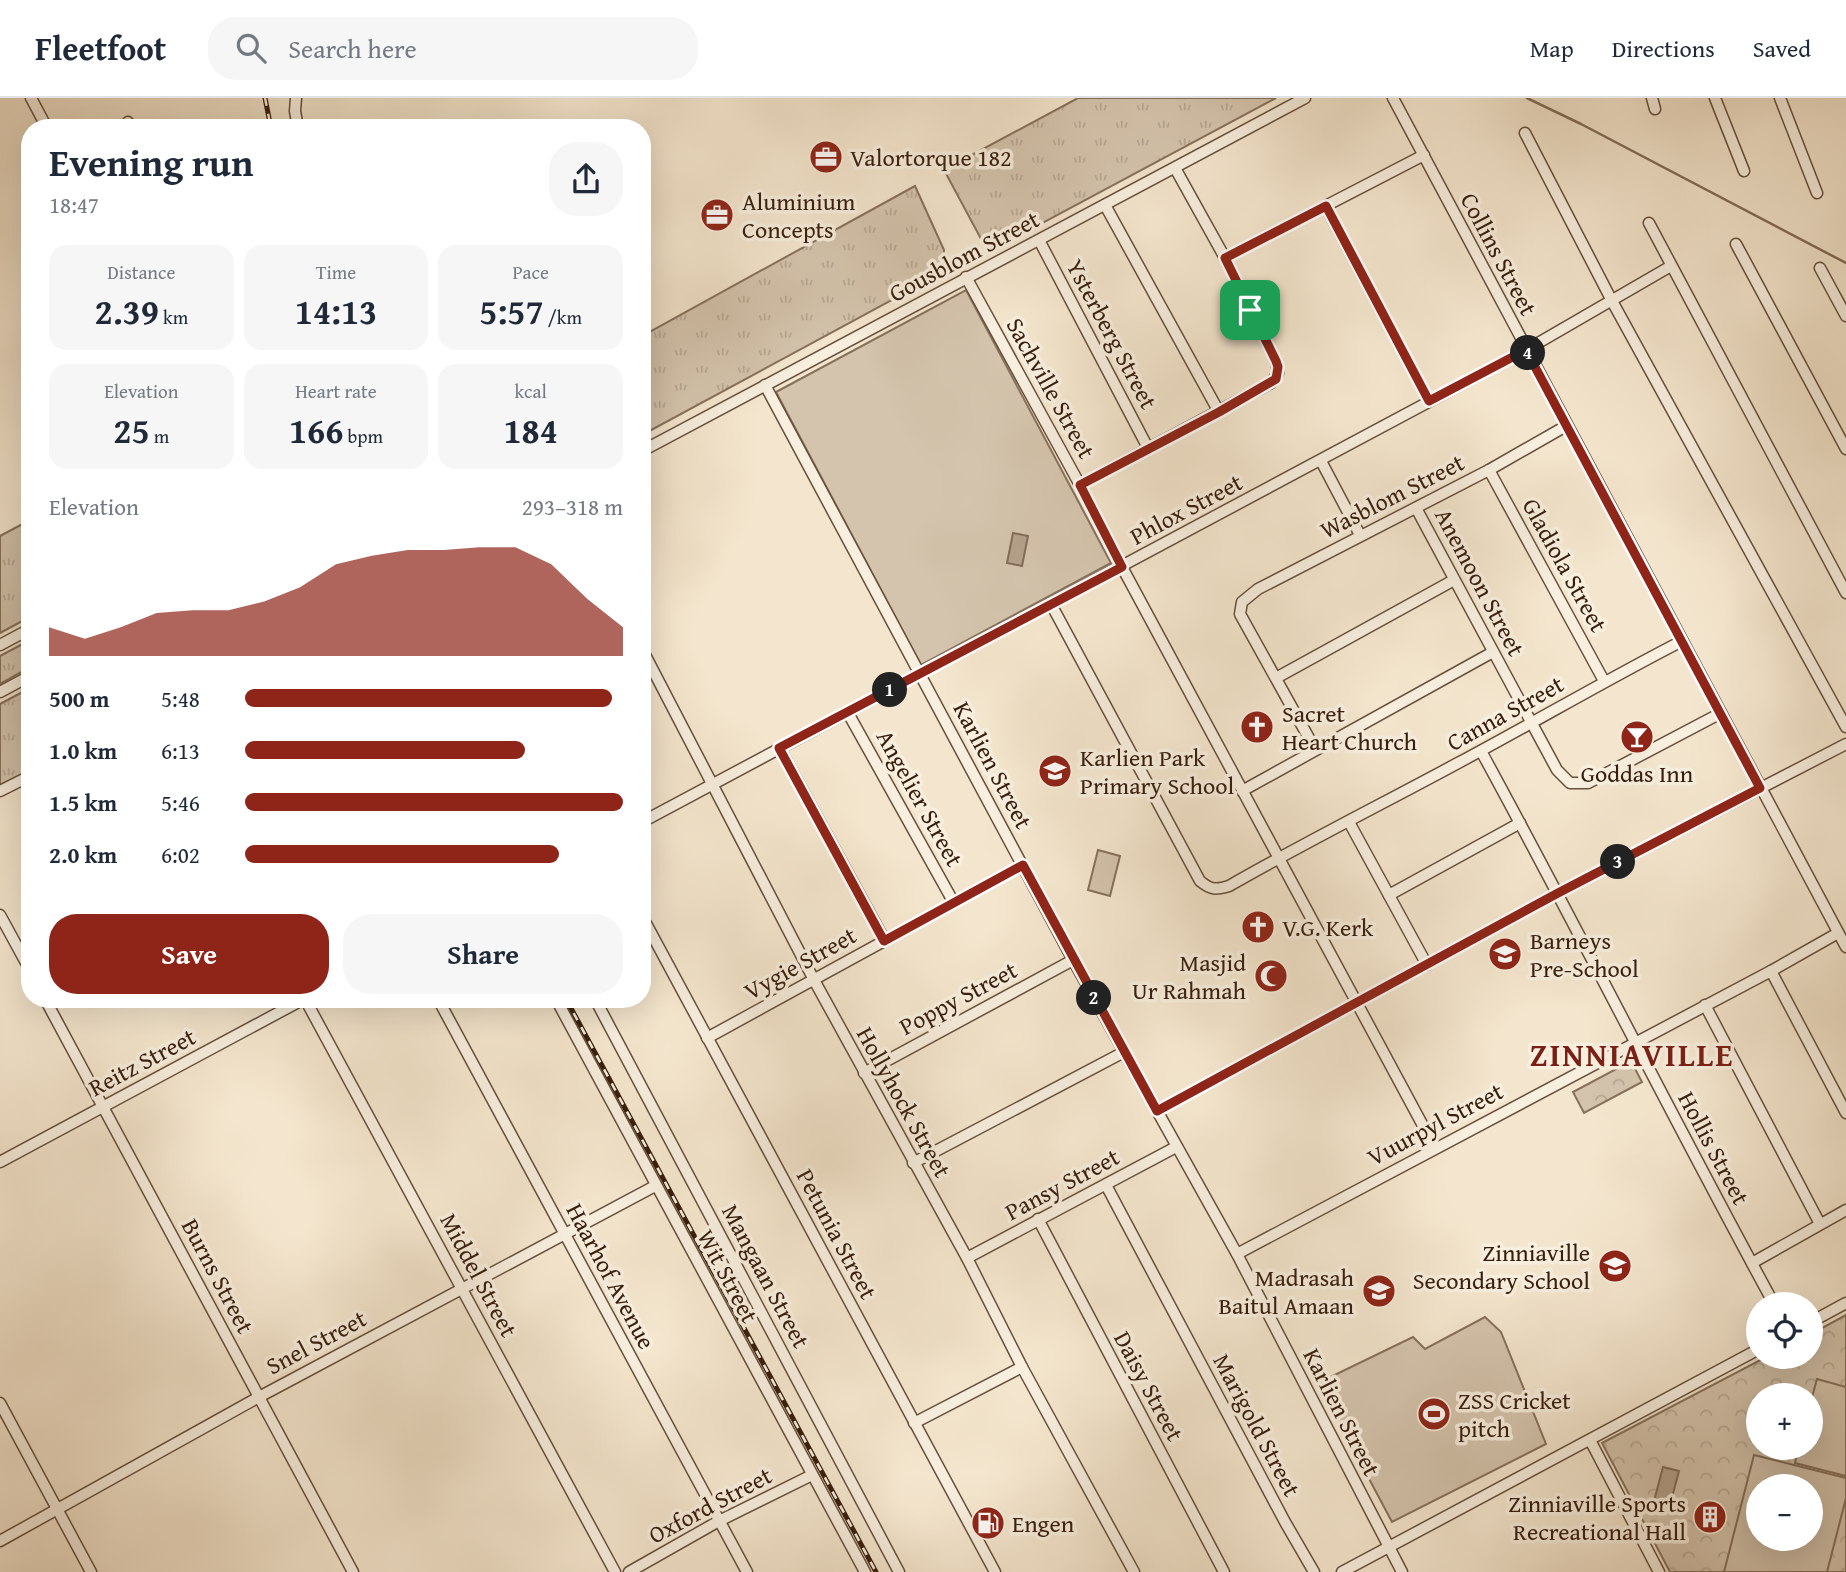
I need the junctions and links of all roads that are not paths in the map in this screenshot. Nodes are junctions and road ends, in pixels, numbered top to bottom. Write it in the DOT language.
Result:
graph roads {
  1 [pos="31,98"];
  2 [pos="296,98"];
  3 [pos="1305,98"];
  4 [pos="1393,98"];
  5 [pos="1715,98"];
  6 [pos="1780,98"];
  7 [pos="42,119"];
  8 [pos="296,119"];
  9 [pos="1525,133"];
  10 [pos="1424,155"];
  11 [pos="1175,168"];
  12 [pos="1744,171"];
  13 [pos="1817,193"];
  14 [pos="1105,205"];
  15 [pos="1326,206"];
  16 [pos="1649,223"];
  17 [pos="1039,240"];
  18 [pos="1736,244"];
  19 [pos="1225,258"];
  20 [pos="1671,266"];
  21 [pos="1820,268"];
  22 [pos="966,277"];
  23 [pos="1612,300"];
  24 [pos="1846,317"];
  25 [pos="1526,350"];
  26 [pos="765,385"];
  27 [pos="1429,401"];
  28 [pos="1219,412"];
  29 [pos="1566,426"];
  30 [pos="651,446"];
  31 [pos="1149,448"];
  32 [pos="1846,449"];
  33 [pos="1321,461"];
  34 [pos="1489,470"];
  35 [pos="1080,485"];
  36 [pos="1416,508"];
  37 [pos="1360,535"];
  38 [pos="1122,567"];
  39 [pos="1454,580"];
  40 [pos="1846,593"];
  41 [pos="1051,604"];
  42 [pos="21,634"];
  43 [pos="1682,641"];
  44 [pos="0,645"];
  45 [pos="1493,652"];
  46 [pos="651,666"];
  47 [pos="919,673"];
  48 [pos="1276,678"];
  49 [pos="21,681"];
  50 [pos="1604,681"];
  51 [pos="0,692"];
  52 [pos="848,713"];
  53 [pos="1720,713"];
  54 [pos="1532,723"];
  55 [pos="1846,727"];
  56 [pos="1846,744"];
  57 [pos="779,748"];
  58 [pos="1315,749"];
  59 [pos="1481,751"];
  60 [pos="21,780"];
  61 [pos="713,785"];
  62 [pos="1760,788"];
  63 [pos="0,791"];
  64 [pos="1242,791"];
  65 [pos="651,817"];
  66 [pos="1349,822"];
  67 [pos="1520,823"];
  68 [pos="1278,858"];
  69 [pos="1023,865"];
  70 [pos="1558,893"];
  71 [pos="1389,895"];
  72 [pos="954,903"];
  73 [pos="0,915"];
  74 [pos="651,933"];
  75 [pos="1838,933"];
  76 [pos="884,941"];
  77 [pos="1846,947"];
  78 [pos="21,954"];
  79 [pos="1073,960"];
  80 [pos="1427,965"];
  81 [pos="1771,971"];
  82 [pos="814,980"];
  83 [pos="1356,1003"];
  84 [pos="1705,1005"];
  85 [pos="50,1008"];
  86 [pos="287,1008"];
  87 [pos="309,1008"];
  88 [pos="443,1008"];
  89 [pos="561,1008"];
  90 [pos="600,1008"];
  91 [pos="708,1038"];
  92 [pos="1634,1042"];
  93 [pos="1124,1052"];
  94 [pos="864,1073"];
  95 [pos="103,1107"];
  96 [pos="1157,1111"];
  97 [pos="1846,1113"];
  98 [pos="1175,1146"];
  99 [pos="1435,1149"];
  100 [pos="0,1162"];
  101 [pos="913,1163"];
  102 [pos="1105,1185"];
  103 [pos="655,1186"];
  104 [pos="1846,1210"];
  105 [pos="1038,1219"];
  106 [pos="1820,1224"];
  107 [pos="565,1234"];
  108 [pos="1237,1254"];
  109 [pos="967,1258"];
  110 [pos="1752,1263"];
  111 [pos="462,1289"];
  112 [pos="1768,1292"];
  113 [pos="1846,1303"];
  114 [pos="1823,1315"];
  115 [pos="1746,1356"];
  116 [pos="1022,1367"];
  117 [pos="259,1396"];
  118 [pos="0,1403"];
  119 [pos="914,1423"];
  120 [pos="1590,1440"];
  121 [pos="812,1475"];
  122 [pos="57,1510"];
  123 [pos="719,1521"];
  124 [pos="0,1541"];
  125 [pos="1388,1547"];
  126 [pos="91,1572"];
  127 [pos="353,1572"];
  128 [pos="615,1572"];
  129 [pos="629,1572"];
  130 [pos="747,1572"];
  131 [pos="865,1572"];
  132 [pos="899,1572"];
  133 [pos="995,1572"];
  134 [pos="1135,1572"];
  135 [pos="1224,1572"];
  136 [pos="1314,1572"];
  137 [pos="1342,1572"];
  138 [pos="1402,1572"];
  139 [pos="1659,1572"];
  1 -- 7 [label="street"];
  2 -- 8 [label="street"];
  3 -- 11 [label="street, Gousblom Street"];
  4 -- 10 [label="street, Collins Street"];
  5 -- 12 [label="street"];
  6 -- 13 [label="street"];
  9 -- 23 [label="street"];
  10 -- 15 [label="street"];
  10 -- 25 [label="street, Collins Street"];
  11 -- 14 [label="street, Gousblom Street"];
  11 -- 19 [label="street"];
  14 -- 17 [label="street, Gousblom Street"];
  14 -- 28 [label="street"];
  15 -- 19 [label="street"];
  15 -- 27 [label="street"];
  16 -- 20 [label="street"];
  17 -- 22 [label="street, Gousblom Street"];
  17 -- 31 [label="street, Ysterberg Street"];
  18 -- 32 [label="street"];
  19 -- 28 [label="street"];
  20 -- 23 [label="street, Phlox Street"];
  20 -- 40 [label="street"];
  21 -- 24 [label="street"];
  22 -- 26 [label="street, Gousblom Street"];
  22 -- 35 [label="street, Sachville Street"];
  23 -- 25 [label="street, Phlox Street"];
  23 -- 55 [label="street"];
  25 -- 27 [label="street, Phlox Street"];
  25 -- 29 [label="street, Collins Street"];
  26 -- 30 [label="street, Gousblom Street"];
  26 -- 47 [label="street, Karlien Street"];
  27 -- 33 [label="street, Phlox Street"];
  28 -- 31 [label="street"];
  29 -- 34 [label="street, Wasblom Street"];
  29 -- 43 [label="street, Collins Street"];
  31 -- 35 [label="street"];
  33 -- 37 [label="street"];
  33 -- 38 [label="street, Phlox Street"];
  34 -- 36 [label="street, Wasblom Street"];
  34 -- 50 [label="street, Gladiola Street"];
  35 -- 38 [label="street, Sachville Street"];
  36 -- 37 [label="street, Wasblom Street"];
  36 -- 39 [label="street, Anemoon Street"];
  37 -- 48 [label="street, Wasblom Street"];
  38 -- 41 [label="street, Phlox Street"];
  38 -- 64 [label="street, Sachville Street"];
  39 -- 45 [label="street, Anemoon Street"];
  39 -- 48 [label="street"];
  41 -- 47 [label="street, Phlox Street"];
  41 -- 68 [label="street, Canna Street"];
  42 -- 44 [label="street"];
  43 -- 50 [label="street, Canna Street"];
  43 -- 53 [label="street, Collins Street"];
  45 -- 54 [label="street, Anemoon Street"];
  45 -- 58 [label="street"];
  46 -- 61 [label="street, Hollyhock Street"];
  47 -- 52 [label="street, Phlox Street"];
  47 -- 69 [label="street, Karlien Street"];
  48 -- 58 [label="street"];
  49 -- 51 [label="street"];
  50 -- 54 [label="street, Canna Street"];
  52 -- 57 [label="street, Phlox Street"];
  52 -- 72 [label="street, Angelier Street"];
  53 -- 54 [label="street, Anemoon Street"];
  53 -- 62 [label="street, Collins Street"];
  54 -- 59 [label="street, Canna Street"];
  56 -- 62 [label="street"];
  57 -- 61 [label="street, Phlox Street"];
  57 -- 76 [label="street"];
  58 -- 64 [label="street"];
  59 -- 66 [label="street, Canna Street"];
  59 -- 67 [label="street, Hollis Street"];
  60 -- 63 [label="street"];
  61 -- 65 [label="street, Phlox Street"];
  61 -- 82 [label="street, Hollyhock Street"];
  62 -- 70 [label="street"];
  62 -- 75 [label="street, Collins Street"];
  64 -- 68 [label="street, Sachville Street"];
  66 -- 68 [label="street, Canna Street"];
  66 -- 71 [label="street"];
  67 -- 70 [label="street, Hollis Street"];
  67 -- 71 [label="street"];
  68 -- 83 [label="street, Sachville Street"];
  69 -- 72 [label="street, Vygie Street"];
  69 -- 79 [label="street, Karlien Street"];
  70 -- 80 [label="street"];
  70 -- 92 [label="street, Hollis Street"];
  71 -- 80 [label="street"];
  72 -- 76 [label="street, Vygie Street"];
  73 -- 78 [label="street"];
  74 -- 91 [label="street, Petunia Street"];
  75 -- 77 [label="street, Collins Street"];
  75 -- 81 [label="street, Vuurpyl Street"];
  76 -- 82 [label="street, Vygie Street"];
  79 -- 93 [label="street, Karlien Street"];
  79 -- 94 [label="street, Poppy Street"];
  80 -- 83 [label="street"];
  81 -- 84 [label="street, Vuurpyl Street"];
  81 -- 97 [label="street"];
  82 -- 91 [label="street, Vygie Street"];
  82 -- 94 [label="street, Hollyhock Street"];
  83 -- 96 [label="street"];
  83 -- 99 [label="street, Sachville Street"];
  84 -- 92 [label="street, Vuurpyl Street"];
  84 -- 106 [label="street"];
  85 -- 95 [label="street, Burns Street"];
  86 -- 95 [label="street, Reitz Street"];
  87 -- 111 [label="street, Middel Street"];
  88 -- 107 [label="street, Haarhof Avenue"];
  89 -- 103 [label="street, Wit Street"];
  90 -- 132 [label="street, Mangaan Street"];
  91 -- 119 [label="street, Petunia Street"];
  92 -- 99 [label="street, Vuurpyl Street"];
  92 -- 110 [label="street, Hollis Street"];
  93 -- 96 [label="street, Karlien Street"];
  93 -- 101 [label="street"];
  94 -- 101 [label="street, Hollyhock Street"];
  95 -- 100 [label="street, Reitz Street"];
  95 -- 117 [label="street, Burns Street"];
  96 -- 98 [label="street, Karlien Street"];
  98 -- 102 [label="street, Pansy Street"];
  98 -- 108 [label="street, Karlien Street"];
  99 -- 108 [label="street, Vuurpyl Street"];
  101 -- 109 [label="street, Hollyhock Street"];
  102 -- 105 [label="street, Pansy Street"];
  102 -- 136 [label="street, Marigold Street"];
  103 -- 107 [label="street, Snel Street"];
  103 -- 121 [label="street, Wit Street"];
  104 -- 106 [label="street"];
  105 -- 109 [label="street, Pansy Street"];
  105 -- 135 [label="street, Daisy Street"];
  106 -- 110 [label="street"];
  107 -- 111 [label="street, Snel Street"];
  107 -- 123 [label="street, Haarhof Avenue"];
  108 -- 125 [label="street, Karlien Street"];
  109 -- 116 [label="street, Hollyhock Street"];
  110 -- 112 [label="street, Hollis Street"];
  111 -- 117 [label="street, Snel Street"];
  111 -- 128 [label="street, Middel Street"];
  113 -- 114 [label="street"];
  115 -- 120 [label="street"];
  116 -- 119 [label="street"];
  116 -- 134 [label="street, Hollyhock Street"];
  117 -- 122 [label="street, Snel Street"];
  117 -- 127 [label="street, Burns Street"];
  118 -- 122 [label="street"];
  119 -- 133 [label="street, Petunia Street"];
  120 -- 125 [label="street"];
  120 -- 139 [label="street"];
  121 -- 123 [label="street, Oxford Street"];
  121 -- 131 [label="street, Wit Street"];
  122 -- 124 [label="street, Snel Street"];
  122 -- 126 [label="street"];
  123 -- 129 [label="street, Oxford Street"];
  123 -- 130 [label="street, Haarhof Avenue"];
  125 -- 137 [label="street"];
  125 -- 138 [label="street, Karlien Street"];
}
